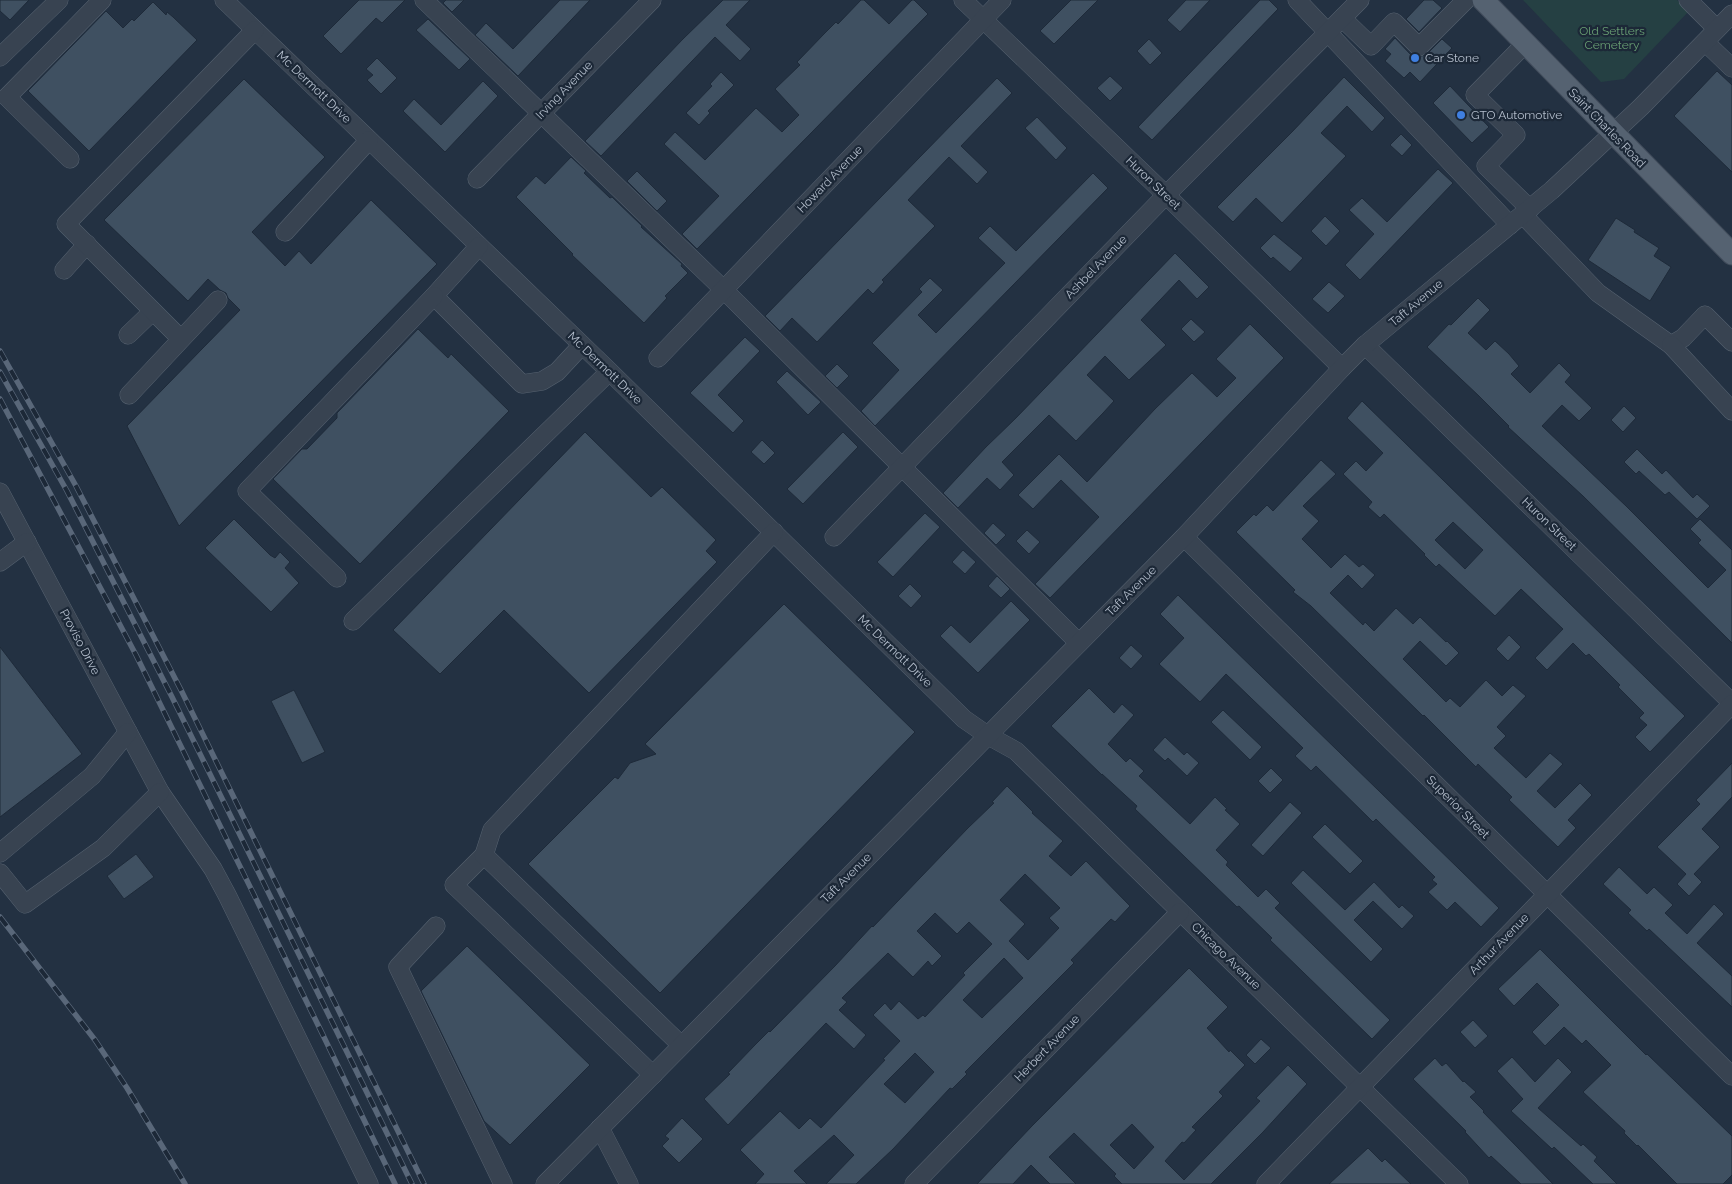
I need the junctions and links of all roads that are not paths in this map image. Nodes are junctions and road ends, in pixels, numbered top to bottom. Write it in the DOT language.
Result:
graph roads {
  1 [pos="58,0"];
  2 [pos="102,0"];
  3 [pos="224,0"];
  4 [pos="424,0"];
  5 [pos="652,0"];
  6 [pos="963,0"];
  7 [pos="1002,0"];
  8 [pos="1297,0"];
  9 [pos="1360,0"];
  10 [pos="1466,0"];
  11 [pos="1483,0"];
  12 [pos="1688,0"];
  13 [pos="1732,14"];
  14 [pos="1342,18"];
  15 [pos="983,20"];
  16 [pos="1717,29"];
  17 [pos="255,30"];
  18 [pos="1328,32"];
  19 [pos="1705,42"];
  20 [pos="1525,44"];
  21 [pos="0,57"];
  22 [pos="1732,68"];
  23 [pos="542,113"];
  24 [pos="1612,134"];
  25 [pos="369,140"];
  26 [pos="70,159"];
  27 [pos="477,179"];
  28 [pos="1166,195"];
  29 [pos="1521,216"];
  30 [pos="285,232"];
  31 [pos="87,244"];
  32 [pos="479,246"];
  33 [pos="1732,254"];
  34 [pos="64,270"];
  35 [pos="724,290"];
  36 [pos="434,296"];
  37 [pos="218,300"];
  38 [pos="153,311"];
  39 [pos="128,335"];
  40 [pos="181,339"];
  41 [pos="1732,342"];
  42 [pos="582,345"];
  43 [pos="1365,345"];
  44 [pos="1671,345"];
  45 [pos="658,358"];
  46 [pos="1342,368"];
  47 [pos="609,372"];
  48 [pos="130,395"];
  49 [pos="1732,411"];
  50 [pos="902,466"];
  51 [pos="0,492"];
  52 [pos="774,532"];
  53 [pos="834,537"];
  54 [pos="1184,537"];
  55 [pos="27,542"];
  56 [pos="0,562"];
  57 [pos="337,578"];
  58 [pos="353,621"];
  59 [pos="1079,643"];
  60 [pos="1732,704"];
  61 [pos="128,732"];
  62 [pos="987,736"];
  63 [pos="160,792"];
  64 [pos="0,853"];
  65 [pos="484,855"];
  66 [pos="0,873"];
  67 [pos="1547,895"];
  68 [pos="1180,912"];
  69 [pos="436,926"];
  70 [pos="681,1045"];
  71 [pos="652,1075"];
  72 [pos="1732,1076"];
  73 [pos="1360,1087"];
  74 [pos="600,1128"];
  75 [pos="369,1184"];
  76 [pos="503,1184"];
  77 [pos="545,1184"];
  78 [pos="629,1184"];
  79 [pos="914,1184"];
  80 [pos="1266,1184"];
  81 [pos="1459,1184"];
  1 -- 21 [label="street"];
  2 -- 26 [label="street"];
  3 -- 17 [label="street, Mc Dermott Drive"];
  4 -- 23 [label="street"];
  5 -- 23 [label="street, Irving Avenue"];
  6 -- 15 [label="street, Huron Street"];
  7 -- 15 [label="street, Howard Avenue"];
  8 -- 18 [label="street"];
  9 -- 14 [label="street, Ashbel Avenue"];
  10 -- 14 [label="street"];
  11 -- 20 [label="main road, Saint Charles Road"];
  12 -- 16 [label="street"];
  13 -- 16 [label="street, Taft Avenue"];
  14 -- 18 [label="street, Ashbel Avenue"];
  15 -- 28 [label="street, Huron Street"];
  15 -- 35 [label="street, Howard Avenue"];
  16 -- 19 [label="street, Taft Avenue"];
  17 -- 25 [label="street, Mc Dermott Drive"];
  17 -- 31 [label="street"];
  18 -- 28 [label="street, Ashbel Avenue"];
  18 -- 29 [label="street"];
  19 -- 22 [label="street"];
  19 -- 24 [label="street, Taft Avenue"];
  20 -- 24 [label="main road, Saint Charles Road"];
  20 -- 29 [label="street"];
  23 -- 27 [label="street, Irving Avenue"];
  23 -- 35 [label="street"];
  24 -- 29 [label="street, Taft Avenue"];
  24 -- 33 [label="main road, Saint Charles Road"];
  25 -- 30 [label="street"];
  25 -- 32 [label="street, Mc Dermott Drive"];
  28 -- 46 [label="street, Huron Street"];
  28 -- 50 [label="street, Ashbel Avenue"];
  29 -- 43 [label="street, Taft Avenue"];
  29 -- 44 [label="street"];
  31 -- 34 [label="street"];
  31 -- 38 [label="street"];
  32 -- 36 [label="street"];
  32 -- 42 [label="street, Mc Dermott Drive"];
  35 -- 45 [label="street, Howard Avenue"];
  35 -- 50 [label="street"];
  36 -- 42 [label="street"];
  36 -- 57 [label="street"];
  37 -- 40 [label="street"];
  38 -- 39 [label="street"];
  38 -- 40 [label="street"];
  40 -- 48 [label="street"];
  41 -- 44 [label="street"];
  42 -- 47 [label="street, Mc Dermott Drive"];
  43 -- 46 [label="street, Taft Avenue"];
  43 -- 60 [label="street, Huron Street"];
  44 -- 49 [label="street"];
  46 -- 54 [label="street, Taft Avenue"];
  47 -- 52 [label="street, Mc Dermott Drive"];
  47 -- 58 [label="street"];
  50 -- 53 [label="street, Ashbel Avenue"];
  50 -- 59 [label="street"];
  51 -- 55 [label="street, Proviso Drive"];
  52 -- 62 [label="street, Mc Dermott Drive"];
  52 -- 65 [label="street"];
  54 -- 59 [label="street, Taft Avenue"];
  54 -- 67 [label="street, Superior Street"];
  55 -- 56 [label="street"];
  55 -- 61 [label="street, Proviso Drive"];
  59 -- 62 [label="street, Taft Avenue"];
  60 -- 67 [label="street, Arthur Avenue"];
  61 -- 63 [label="street, Proviso Drive"];
  61 -- 64 [label="street"];
  62 -- 68 [label="street, Chicago Avenue"];
  62 -- 70 [label="street, Taft Avenue"];
  63 -- 66 [label="street"];
  63 -- 75 [label="street, Proviso Drive"];
  65 -- 70 [label="street"];
  65 -- 71 [label="street"];
  67 -- 72 [label="street, Superior Street"];
  67 -- 73 [label="street, Arthur Avenue"];
  68 -- 73 [label="street, Chicago Avenue"];
  68 -- 79 [label="street, Herbert Avenue"];
  69 -- 76 [label="street"];
  70 -- 71 [label="street, Taft Avenue"];
  71 -- 74 [label="street, Taft Avenue"];
  73 -- 80 [label="street, Arthur Avenue"];
  73 -- 81 [label="street, Chicago Avenue"];
  74 -- 77 [label="street, Taft Avenue"];
  74 -- 78 [label="street"];
}
